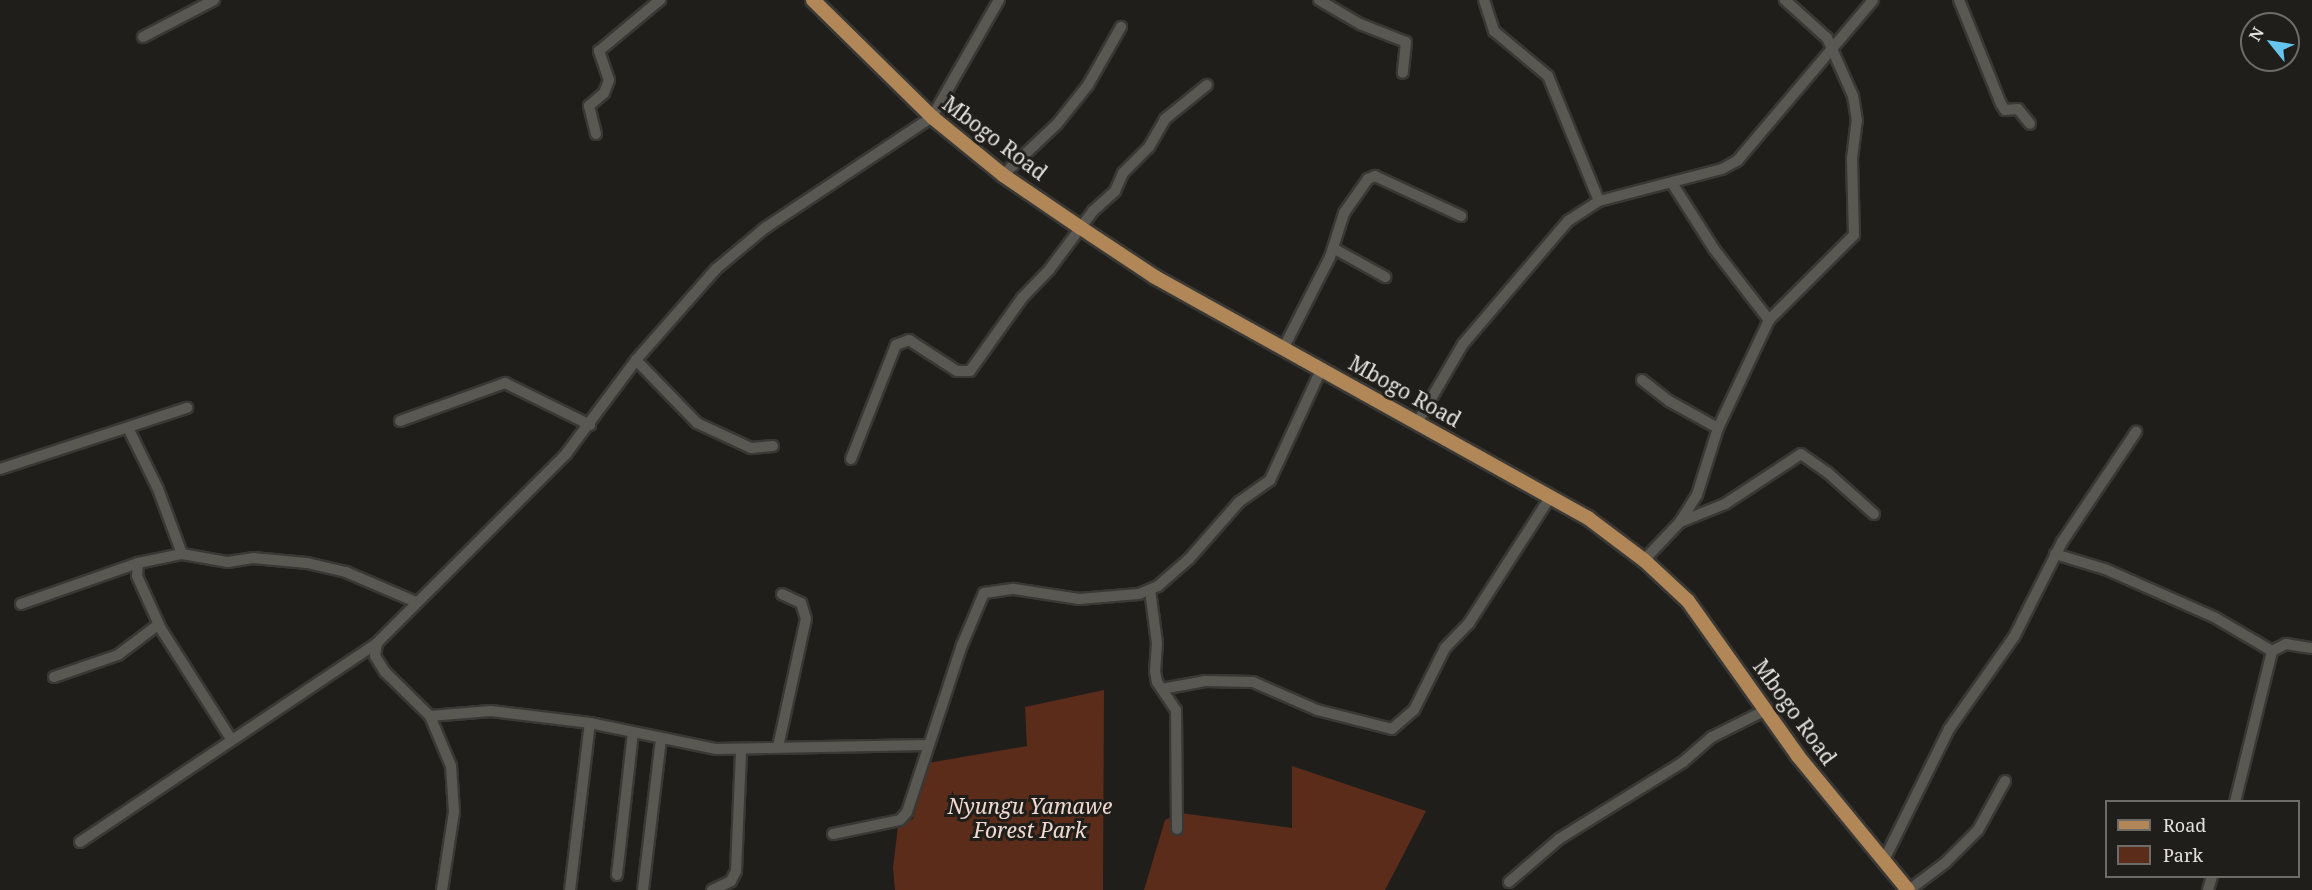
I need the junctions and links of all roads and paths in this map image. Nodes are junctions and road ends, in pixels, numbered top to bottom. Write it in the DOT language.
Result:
graph roads {
  1 [pos="214,0"];
  2 [pos="660,0"];
  3 [pos="813,0"];
  4 [pos="999,0"];
  5 [pos="1319,0"];
  6 [pos="1484,0"];
  7 [pos="1785,0"];
  8 [pos="1873,0"];
  9 [pos="1959,0"];
  10 [pos="1122,27"];
  11 [pos="143,38"];
  12 [pos="1832,47"];
  13 [pos="1403,73"];
  14 [pos="1207,85"];
  15 [pos="932,117"];
  16 [pos="2030,124"];
  17 [pos="596,134"];
  18 [pos="1003,175"];
  19 [pos="1672,183"];
  20 [pos="1599,201"];
  21 [pos="1461,216"];
  22 [pos="1081,228"];
  23 [pos="1333,248"];
  24 [pos="1385,277"];
  25 [pos="1769,320"];
  26 [pos="1284,347"];
  27 [pos="636,360"];
  28 [pos="1321,370"];
  29 [pos="1642,380"];
  30 [pos="187,408"];
  31 [pos="400,421"];
  32 [pos="1417,423"];
  33 [pos="590,425"];
  34 [pos="1718,428"];
  35 [pos="129,430"];
  36 [pos="2136,432"];
  37 [pos="773,446"];
  38 [pos="851,459"];
  39 [pos="0,469"];
  40 [pos="1551,496"];
  41 [pos="1874,514"];
  42 [pos="1680,522"];
  43 [pos="182,554"];
  44 [pos="2055,554"];
  45 [pos="1644,560"];
  46 [pos="138,563"];
  47 [pos="1150,590"];
  48 [pos="782,594"];
  49 [pos="416,602"];
  50 [pos="21,604"];
  51 [pos="159,624"];
  52 [pos="377,644"];
  53 [pos="2312,648"];
  54 [pos="2272,651"];
  55 [pos="54,677"];
  56 [pos="1162,689"];
  57 [pos="1766,710"];
  58 [pos="430,716"];
  59 [pos="590,723"];
  60 [pos="633,733"];
  61 [pos="661,738"];
  62 [pos="231,739"];
  63 [pos="927,745"];
  64 [pos="778,747"];
  65 [pos="741,750"];
  66 [pos="2004,781"];
  67 [pos="2235,800"];
  68 [pos="1177,829"];
  69 [pos="834,834"];
  70 [pos="80,842"];
  71 [pos="1884,860"];
  72 [pos="617,875"];
  73 [pos="1509,882"];
  74 [pos="442,890"];
  75 [pos="570,890"];
  76 [pos="643,890"];
  77 [pos="712,890"];
  78 [pos="1908,890"];
  1 -- 11 [label="street"];
  2 -- 17 [label="street"];
  3 -- 15 [label="main road, Mbogo Road"];
  4 -- 15 [label="street"];
  5 -- 13 [label="street"];
  6 -- 20 [label="street"];
  7 -- 12 [label="street"];
  8 -- 12 [label="street"];
  9 -- 16 [label="street"];
  10 -- 18 [label="street"];
  12 -- 19 [label="street"];
  12 -- 25 [label="street"];
  14 -- 22 [label="street"];
  15 -- 18 [label="main road, Mbogo Road"];
  15 -- 27 [label="street"];
  18 -- 22 [label="main road, Mbogo Road"];
  19 -- 20 [label="street"];
  19 -- 25 [label="street"];
  20 -- 32 [label="street"];
  21 -- 23 [label="street"];
  22 -- 26 [label="main road, Mbogo Road"];
  22 -- 38 [label="street"];
  23 -- 24 [label="street"];
  23 -- 26 [label="street"];
  25 -- 34 [label="street"];
  26 -- 28 [label="main road, Mbogo Road"];
  27 -- 33 [label="street"];
  27 -- 37 [label="street"];
  28 -- 32 [label="main road, Mbogo Road"];
  28 -- 47 [label="street"];
  29 -- 34 [label="street"];
  30 -- 35 [label="street"];
  31 -- 33 [label="street"];
  32 -- 40 [label="main road, Mbogo Road"];
  33 -- 49 [label="street"];
  34 -- 42 [label="street"];
  35 -- 39 [label="street"];
  35 -- 43 [label="street"];
  36 -- 44 [label="street"];
  40 -- 45 [label="main road, Mbogo Road"];
  40 -- 56 [label="street"];
  41 -- 42 [label="street"];
  42 -- 45 [label="street"];
  43 -- 46 [label="street"];
  43 -- 49 [label="street"];
  44 -- 54 [label="street"];
  44 -- 71 [label="street"];
  45 -- 57 [label="main road, Mbogo Road"];
  46 -- 50 [label="street"];
  46 -- 51 [label="street"];
  47 -- 56 [label="street"];
  47 -- 63 [label="street"];
  48 -- 64 [label="street"];
  49 -- 52 [label="street"];
  51 -- 55 [label="street"];
  51 -- 62 [label="street"];
  52 -- 58 [label="street"];
  52 -- 62 [label="street"];
  53 -- 54 [label="street"];
  54 -- 67 [label="street"];
  56 -- 68 [label="street"];
  57 -- 71 [label="main road, Mbogo Road"];
  57 -- 73 [label="street"];
  58 -- 59 [label="street"];
  58 -- 74 [label="street"];
  59 -- 60 [label="street"];
  59 -- 75 [label="street"];
  60 -- 61 [label="street"];
  60 -- 72 [label="street"];
  61 -- 65 [label="street"];
  61 -- 76 [label="street"];
  62 -- 70 [label="street"];
  63 -- 64 [label="street"];
  63 -- 69 [label="street"];
  64 -- 65 [label="street"];
  65 -- 77 [label="street"];
  66 -- 78 [label="street"];
  71 -- 78 [label="main road, Mbogo Road"];
}
